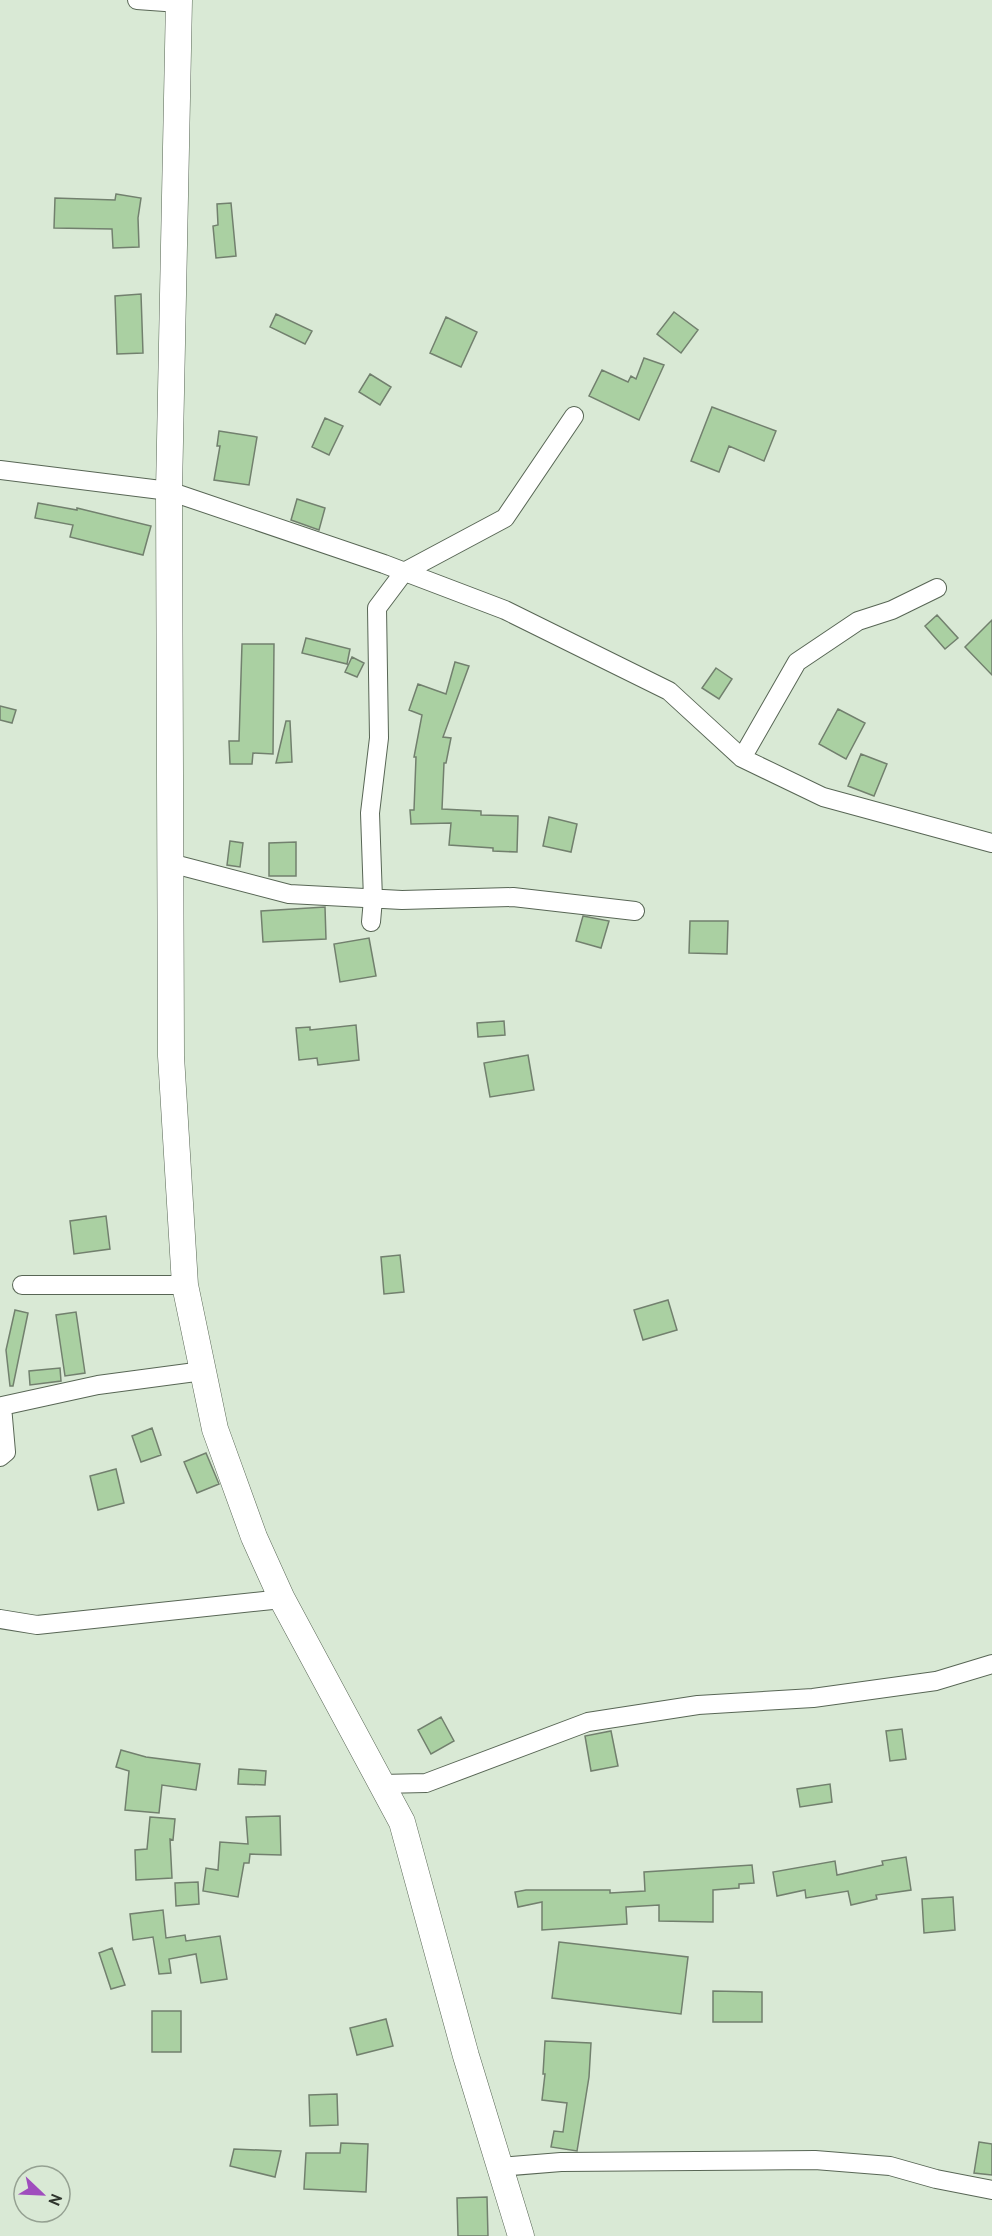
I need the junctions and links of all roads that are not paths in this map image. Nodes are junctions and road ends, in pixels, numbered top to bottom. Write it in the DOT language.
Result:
graph roads {
  1 [pos="137,0"];
  2 [pos="179,2"];
  3 [pos="574,416"];
  4 [pos="0,470"];
  5 [pos="169,491"];
  6 [pos="404,572"];
  7 [pos="937,588"];
  8 [pos="742,758"];
  9 [pos="992,843"];
  10 [pos="170,863"];
  11 [pos="373,899"];
  12 [pos="635,910"];
  13 [pos="371,922"];
  14 [pos="22,1285"];
  15 [pos="185,1285"];
  16 [pos="203,1371"];
  17 [pos="0,1457"];
  18 [pos="282,1599"];
  19 [pos="0,1619"];
  20 [pos="992,1664"];
  21 [pos="381,1784"];
  22 [pos="500,2167"];
  23 [pos="992,2190"];
  24 [pos="521,2236"];
  1 -- 2 [label="street"];
  2 -- 5 [label="main road"];
  3 -- 6 [label="street"];
  4 -- 5 [label="street"];
  5 -- 6 [label="street"];
  5 -- 10 [label="main road"];
  6 -- 8 [label="street"];
  6 -- 11 [label="street"];
  7 -- 8 [label="street"];
  8 -- 9 [label="street"];
  10 -- 11 [label="street"];
  10 -- 15 [label="main road"];
  11 -- 12 [label="street"];
  11 -- 13 [label="street"];
  14 -- 15 [label="street"];
  15 -- 16 [label="main road"];
  16 -- 17 [label="street"];
  16 -- 18 [label="main road"];
  18 -- 19 [label="street"];
  18 -- 21 [label="main road"];
  20 -- 21 [label="street"];
  21 -- 22 [label="main road"];
  22 -- 23 [label="street"];
  22 -- 24 [label="main road"];
}
